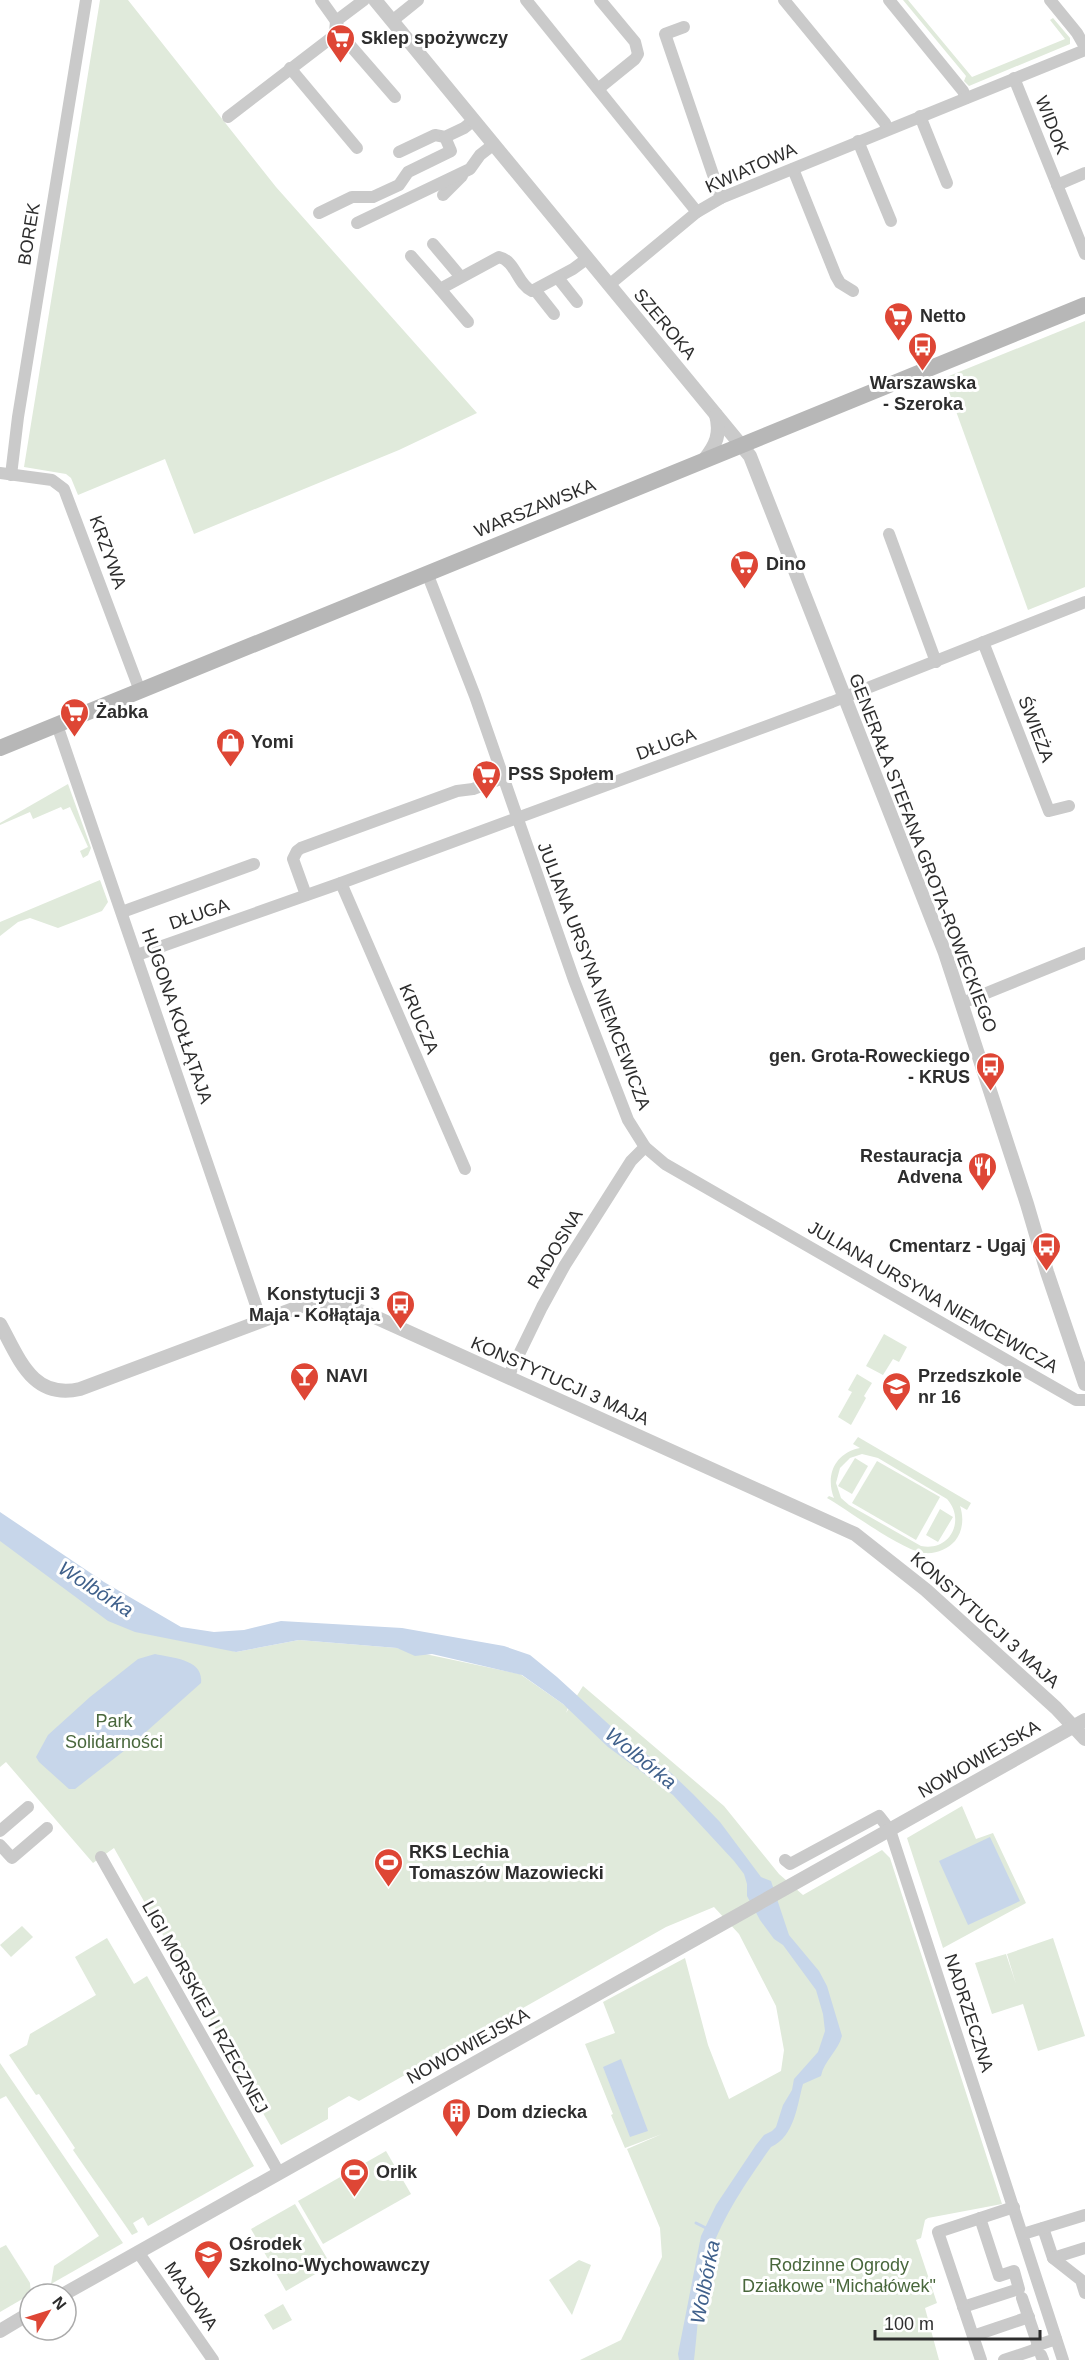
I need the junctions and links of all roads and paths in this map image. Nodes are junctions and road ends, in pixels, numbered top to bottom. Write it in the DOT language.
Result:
graph roads {
  1 [pos="86,0"];
  2 [pos="321,0"];
  3 [pos="364,0"];
  4 [pos="375,0"];
  5 [pos="418,0"];
  6 [pos="526,0"];
  7 [pos="600,0"];
  8 [pos="784,0"];
  9 [pos="889,0"];
  10 [pos="1050,0"];
  11 [pos="336,21"];
  12 [pos="392,21"];
  13 [pos="684,27"];
  14 [pos="1085,48"];
  15 [pos="290,68"];
  16 [pos="1014,78"];
  17 [pos="598,89"];
  18 [pos="395,97"];
  19 [pos="966,99"];
  20 [pos="920,116"];
  21 [pos="228,117"];
  22 [pos="474,120"];
  23 [pos="887,129"];
  24 [pos="445,137"];
  25 [pos="858,141"];
  26 [pos="494,144"];
  27 [pos="357,148"];
  28 [pos="399,152"];
  29 [pos="470,169"];
  30 [pos="793,169"];
  31 [pos="1085,173"];
  32 [pos="946,183"];
  33 [pos="1057,185"];
  34 [pos="442,195"];
  35 [pos="721,198"];
  36 [pos="697,212"];
  37 [pos="319,213"];
  38 [pos="891,221"];
  39 [pos="357,223"];
  40 [pos="433,244"];
  41 [pos="1085,254"];
  42 [pos="411,256"];
  43 [pos="588,258"];
  44 [pos="460,276"];
  45 [pos="558,278"];
  46 [pos="609,285"];
  47 [pos="440,289"];
  48 [pos="535,290"];
  49 [pos="853,291"];
  50 [pos="577,302"];
  51 [pos="1085,305"];
  52 [pos="554,314"];
  53 [pos="468,322"];
  54 [pos="716,413"];
  55 [pos="742,444"];
  56 [pos="704,460"];
  57 [pos="6,474"];
  58 [pos="889,534"];
  59 [pos="427,573"];
  60 [pos="1084,606"];
  61 [pos="983,642"];
  62 [pos="936,662"];
  63 [pos="140,691"];
  64 [pos="845,697"];
  65 [pos="57,724"];
  66 [pos="0,748"];
  67 [pos="502,778"];
  68 [pos="1068,806"];
  69 [pos="516,818"];
  70 [pos="254,864"];
  71 [pos="341,883"];
  72 [pos="306,895"];
  73 [pos="122,912"];
  74 [pos="1085,953"];
  75 [pos="137,955"];
  76 [pos="962,1003"];
  77 [pos="645,1147"];
  78 [pos="465,1169"];
  79 [pos="261,1320"];
  80 [pos="0,1324"];
  81 [pos="508,1377"];
  82 [pos="1085,1384"];
  83 [pos="1085,1400"];
  84 [pos="1079,1724"];
  85 [pos="1085,1739"];
  86 [pos="28,1807"];
  87 [pos="47,1828"];
  88 [pos="890,1830"];
  89 [pos="0,1831"];
  90 [pos="0,1845"];
  91 [pos="101,1857"];
  92 [pos="784,1860"];
  93 [pos="279,2173"];
  94 [pos="1014,2207"];
  95 [pos="1085,2214"];
  96 [pos="980,2218"];
  97 [pos="1043,2228"];
  98 [pos="1023,2234"];
  99 [pos="1085,2248"];
  100 [pos="138,2252"];
  101 [pos="1053,2258"];
  102 [pos="1080,2273"];
  103 [pos="1036,2276"];
  104 [pos="1017,2282"];
  105 [pos="78,2286"];
  106 [pos="1085,2293"];
  107 [pos="1022,2298"];
  108 [pos="963,2307"];
  109 [pos="1029,2317"];
  110 [pos="18,2320"];
  111 [pos="15,2322"];
  112 [pos="0,2325"];
  113 [pos="0,2331"];
  114 [pos="973,2336"];
  115 [pos="1056,2339"];
  116 [pos="1041,2353"];
  117 [pos="213,2360"];
  118 [pos="981,2360"];
  119 [pos="1004,2360"];
  120 [pos="1064,2360"];
  1 -- 57 [label="street, BOREK"];
  2 -- 11 [label="street"];
  3 -- 11 [label="street"];
  4 -- 12 [label="street, SZEROKA"];
  5 -- 12 [label="street"];
  6 -- 17 [label="street"];
  7 -- 17 [label="street"];
  8 -- 23 [label="street"];
  9 -- 19 [label="street"];
  10 -- 14 [label="street"];
  11 -- 15 [label="street"];
  11 -- 18 [label="street"];
  12 -- 22 [label="street, SZEROKA"];
  13 -- 35 [label="street"];
  14 -- 16 [label="street, KWIATOWA"];
  15 -- 21 [label="street"];
  15 -- 27 [label="street"];
  16 -- 19 [label="street, KWIATOWA"];
  16 -- 33 [label="street, WIDOK"];
  17 -- 36 [label="street"];
  19 -- 20 [label="street, KWIATOWA"];
  20 -- 23 [label="street, KWIATOWA"];
  20 -- 32 [label="street"];
  22 -- 24 [label="street"];
  22 -- 26 [label="street, SZEROKA"];
  23 -- 25 [label="street, KWIATOWA"];
  24 -- 28 [label="street"];
  24 -- 37 [label="street"];
  25 -- 30 [label="street, KWIATOWA"];
  25 -- 38 [label="street"];
  26 -- 29 [label="street"];
  26 -- 43 [label="street, SZEROKA"];
  29 -- 34 [label="street"];
  29 -- 39 [label="street"];
  30 -- 35 [label="street, KWIATOWA"];
  30 -- 49 [label="street"];
  31 -- 33 [label="street, WIDOK"];
  33 -- 41 [label="street, WIDOK"];
  35 -- 36 [label="street, KWIATOWA"];
  36 -- 46 [label="street, KWIATOWA"];
  40 -- 44 [label="street"];
  42 -- 47 [label="street"];
  43 -- 45 [label="street"];
  43 -- 46 [label="street, SZEROKA"];
  44 -- 47 [label="street"];
  44 -- 48 [label="street"];
  45 -- 48 [label="street"];
  45 -- 50 [label="street"];
  46 -- 54 [label="street, SZEROKA"];
  47 -- 53 [label="street"];
  48 -- 52 [label="street"];
  51 -- 55 [label="main road, WARSZAWSKA"];
  54 -- 55 [label="street, SZEROKA"];
  54 -- 56 [label="street"];
  55 -- 56 [label="main road, WARSZAWSKA"];
  55 -- 64 [label="street, GENERAŁA STEFANA GROTA-ROWECKIEGO"];
  56 -- 59 [label="main road, WARSZAWSKA"];
  57 -- 63 [label="street, KRZYWA"];
  58 -- 62 [label="street"];
  59 -- 63 [label="main road, WARSZAWSKA"];
  59 -- 67 [label="street, JULIANA URSYNA NIEMCEWICZA"];
  60 -- 61 [label="street, DŁUGA"];
  61 -- 62 [label="street, DŁUGA"];
  61 -- 68 [label="street, ŚWIEŻA"];
  62 -- 64 [label="street, DŁUGA"];
  63 -- 65 [label="main road, WARSZAWSKA"];
  64 -- 69 [label="street, DŁUGA"];
  64 -- 76 [label="street, GENERAŁA STEFANA GROTA-ROWECKIEGO"];
  65 -- 66 [label="main road, WARSZAWSKA"];
  65 -- 73 [label="street, HUGONA KOŁŁĄTAJA"];
  67 -- 69 [label="street, JULIANA URSYNA NIEMCEWICZA"];
  67 -- 72 [label="street"];
  69 -- 71 [label="street, DŁUGA"];
  69 -- 77 [label="street, JULIANA URSYNA NIEMCEWICZA"];
  70 -- 73 [label="street, DŁUGA"];
  71 -- 72 [label="street, DŁUGA"];
  71 -- 78 [label="street, KRUCZA"];
  72 -- 75 [label="street, DŁUGA"];
  73 -- 75 [label="street, HUGONA KOŁŁĄTAJA"];
  74 -- 76 [label="street"];
  75 -- 79 [label="street, HUGONA KOŁŁĄTAJA"];
  76 -- 82 [label="street, GENERAŁA STEFANA GROTA-ROWECKIEGO"];
  77 -- 81 [label="street, RADOSNA"];
  77 -- 83 [label="street, JULIANA URSYNA NIEMCEWICZA"];
  79 -- 80 [label="street, KONSTYTUCJI 3 MAJA"];
  79 -- 81 [label="street, KONSTYTUCJI 3 MAJA"];
  81 -- 84 [label="street, KONSTYTUCJI 3 MAJA"];
  84 -- 85 [label="street, KONSTYTUCJI 3 MAJA"];
  84 -- 88 [label="street, NOWOWIEJSKA"];
  86 -- 89 [label="street"];
  87 -- 90 [label="street"];
  88 -- 92 [label="street"];
  88 -- 93 [label="street, NOWOWIEJSKA"];
  88 -- 94 [label="street, NADRZECZNA"];
  91 -- 93 [label="street, LIGI MORSKIEJ I RZECZNEJ"];
  93 -- 100 [label="street, NOWOWIEJSKA"];
  94 -- 96 [label="street"];
  94 -- 98 [label="street, NADRZECZNA"];
  95 -- 97 [label="street"];
  96 -- 104 [label="street"];
  96 -- 108 [label="street"];
  97 -- 98 [label="street"];
  97 -- 101 [label="street"];
  98 -- 103 [label="street, NADRZECZNA"];
  99 -- 101 [label="street"];
  100 -- 105 [label="street, NOWOWIEJSKA"];
  100 -- 117 [label="street, MAJOWA"];
  101 -- 102 [label="street"];
  102 -- 106 [label="street"];
  103 -- 104 [label="street"];
  103 -- 115 [label="street, NADRZECZNA"];
  104 -- 108 [label="street"];
  107 -- 109 [label="street"];
  108 -- 114 [label="street"];
  109 -- 114 [label="street"];
  109 -- 116 [label="street"];
  110 -- 111 [label="street"];
  111 -- 112 [label="street"];
  111 -- 113 [label="street"];
  114 -- 118 [label="street"];
  115 -- 116 [label="street"];
  115 -- 120 [label="street, NADRZECZNA"];
  116 -- 119 [label="street"];
}
